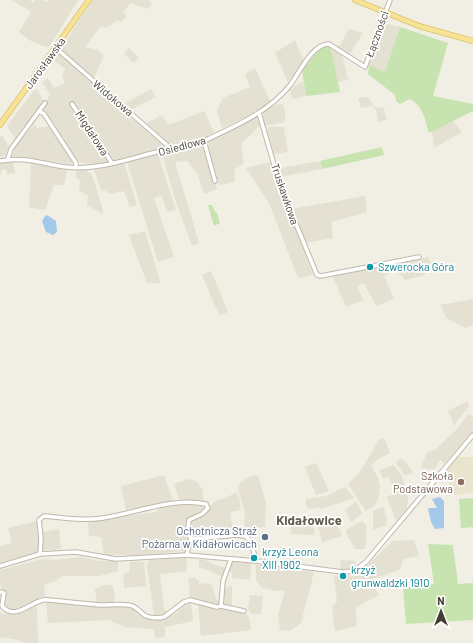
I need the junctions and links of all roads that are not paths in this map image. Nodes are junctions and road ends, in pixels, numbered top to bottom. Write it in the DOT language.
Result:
graph roads {
  1 [pos="89,0"];
  2 [pos="355,0"];
  3 [pos="390,0"];
  4 [pos="385,14"];
  5 [pos="473,41"];
  6 [pos="329,44"];
  7 [pos="56,48"];
  8 [pos="45,103"];
  9 [pos="72,104"];
  10 [pos="39,111"];
  11 [pos="259,113"];
  12 [pos="0,125"];
  13 [pos="204,141"];
  14 [pos="168,150"];
  15 [pos="8,160"];
  16 [pos="0,161"];
  17 [pos="112,163"];
  18 [pos="76,167"];
  19 [pos="215,181"];
  20 [pos="419,257"];
  21 [pos="473,435"];
  22 [pos="191,540"];
  23 [pos="40,554"];
  24 [pos="187,555"];
  25 [pos="231,559"];
  26 [pos="256,561"];
  27 [pos="0,566"];
  28 [pos="0,592"];
  29 [pos="221,606"];
  30 [pos="244,611"];
  1 -- 7 [label="main road, Jarosławska"];
  2 -- 4 [label="main road"];
  3 -- 4 [label="street, Łączności"];
  4 -- 5 [label="main road"];
  4 -- 6 [label="street, Łączności"];
  6 -- 11 [label="street, Osiedlowa"];
  7 -- 12 [label="main road, Jarosławska"];
  7 -- 14 [label="street, Widokowa"];
  8 -- 10 [label="street"];
  9 -- 17 [label="street, Migdałowa"];
  10 -- 15 [label="street"];
  10 -- 18 [label="street"];
  11 -- 13 [label="street, Osiedlowa"];
  11 -- 20 [label="street, Truskawkowa"];
  13 -- 14 [label="street, Osiedlowa"];
  13 -- 19 [label="street"];
  14 -- 17 [label="street, Osiedlowa"];
  15 -- 16 [label="street, Osiedlowa"];
  15 -- 18 [label="street, Osiedlowa"];
  17 -- 18 [label="street, Osiedlowa"];
  21 -- 26 [label="street"];
  22 -- 23 [label="street"];
  22 -- 24 [label="street"];
  22 -- 26 [label="street"];
  23 -- 24 [label="street"];
  23 -- 27 [label="street"];
  24 -- 25 [label="street"];
  25 -- 26 [label="street"];
  25 -- 29 [label="street"];
  28 -- 29 [label="street"];
  29 -- 30 [label="street"];
}
